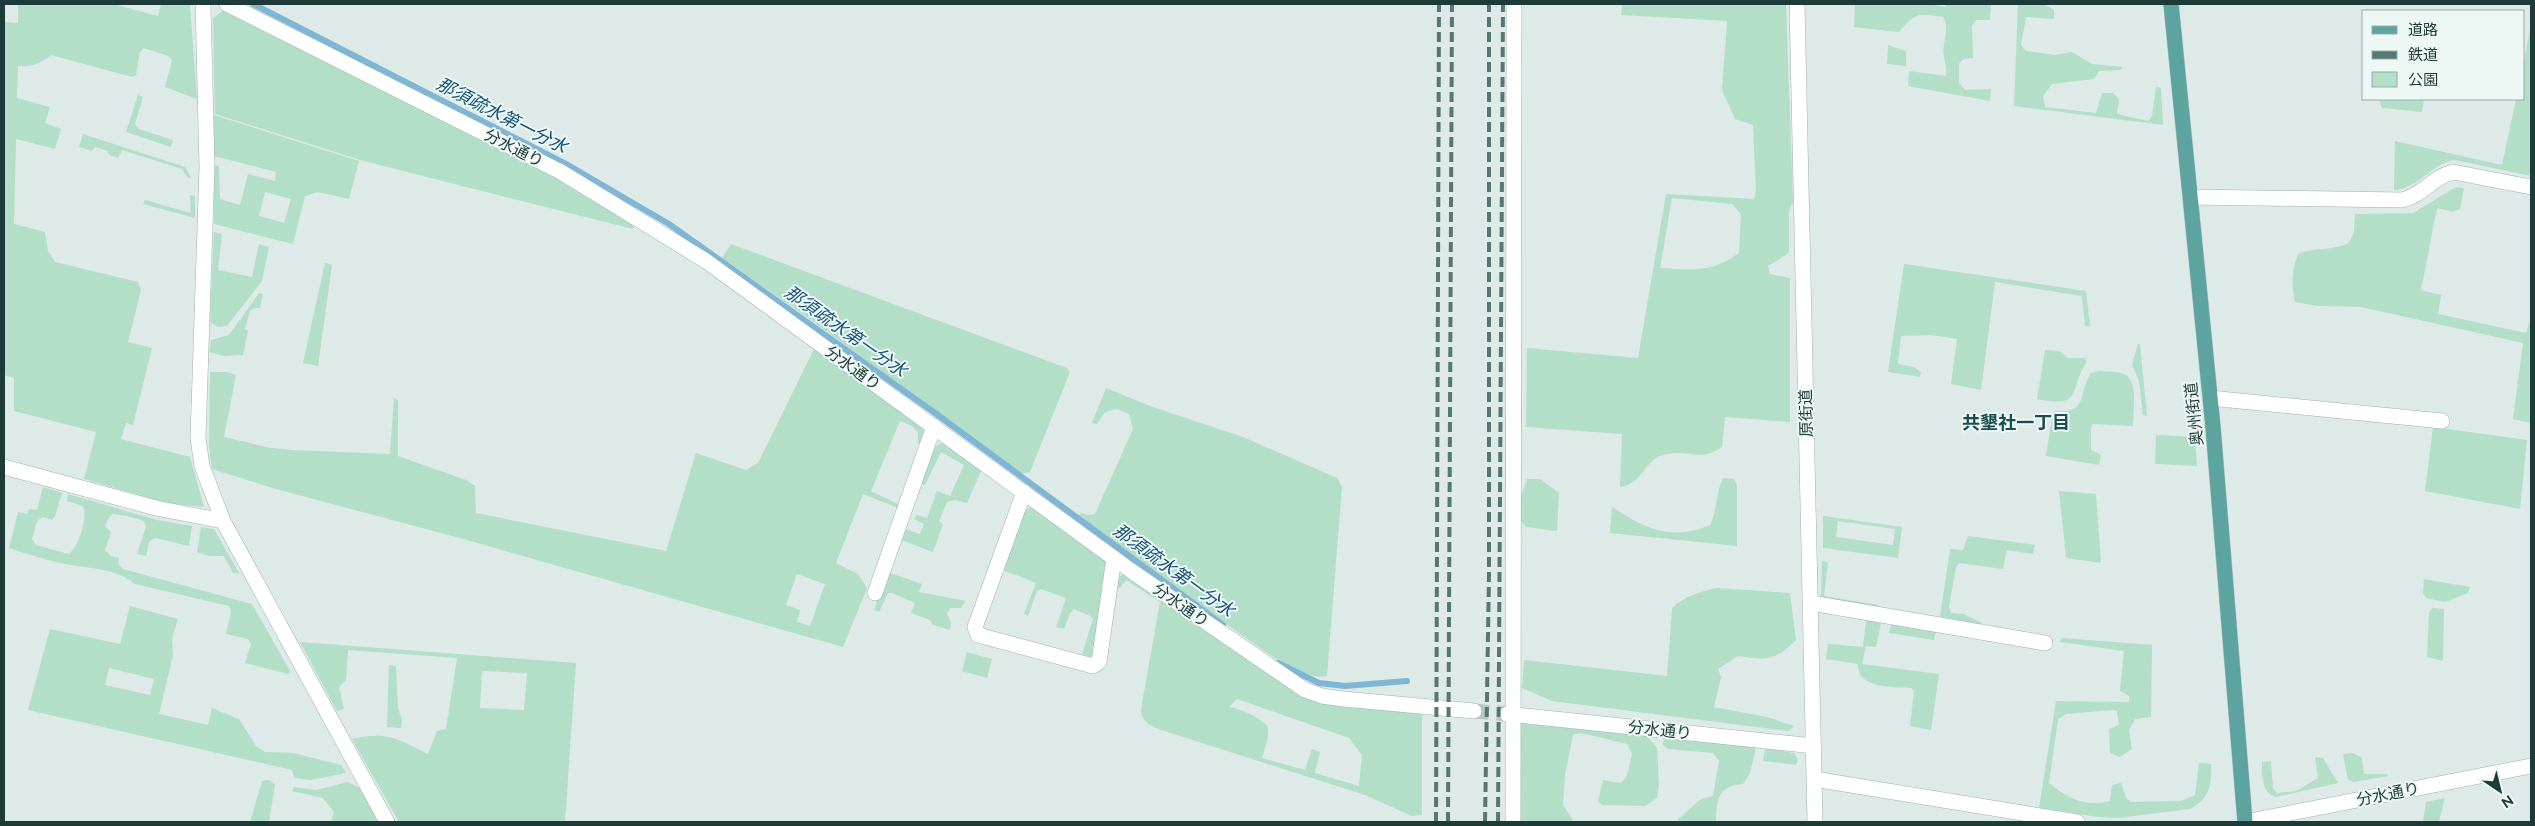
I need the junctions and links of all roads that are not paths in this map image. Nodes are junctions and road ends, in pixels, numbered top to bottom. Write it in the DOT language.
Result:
graph roads {
  1 [pos="203,4"];
  2 [pos="227,4"];
  3 [pos="1514,4"];
  4 [pos="1797,4"];
  5 [pos="2171,4"];
  6 [pos="2531,187"];
  7 [pos="2190,197"];
  8 [pos="2210,398"];
  9 [pos="2442,421"];
  10 [pos="934,426"];
  11 [pos="4,467"];
  12 [pos="1024,492"];
  13 [pos="223,520"];
  14 [pos="1114,558"];
  15 [pos="875,593"];
  16 [pos="1810,603"];
  17 [pos="2045,643"];
  18 [pos="1474,711"];
  19 [pos="1510,714"];
  20 [pos="1814,746"];
  21 [pos="2531,766"];
  22 [pos="1814,780"];
  23 [pos="387,822"];
  24 [pos="1513,822"];
  25 [pos="1815,822"];
  26 [pos="2077,822"];
  27 [pos="2244,822"];
  1 -- 13 [label="street"];
  2 -- 10 [label="street, 分水通り"];
  3 -- 19 [label="street"];
  4 -- 16 [label="street, 原街道"];
  5 -- 7 [label="main road, 奥州街道"];
  6 -- 7 [label="street"];
  7 -- 8 [label="main road, 奥州街道"];
  8 -- 9 [label="street"];
  8 -- 27 [label="main road, 奥州街道"];
  10 -- 12 [label="street, 分水通り"];
  10 -- 15 [label="street"];
  11 -- 13 [label="street"];
  12 -- 14 [label="street, 分水通り"];
  12 -- 14 [label="street"];
  13 -- 23 [label="street"];
  14 -- 18 [label="street, 分水通り"];
  16 -- 17 [label="street"];
  16 -- 20 [label="street, 原街道"];
  19 -- 20 [label="street, 分水通り"];
  19 -- 24 [label="street"];
  20 -- 22 [label="street, 原街道"];
  21 -- 27 [label="street, 分水通り"];
  22 -- 25 [label="street, 原街道"];
  22 -- 26 [label="street"];
}
